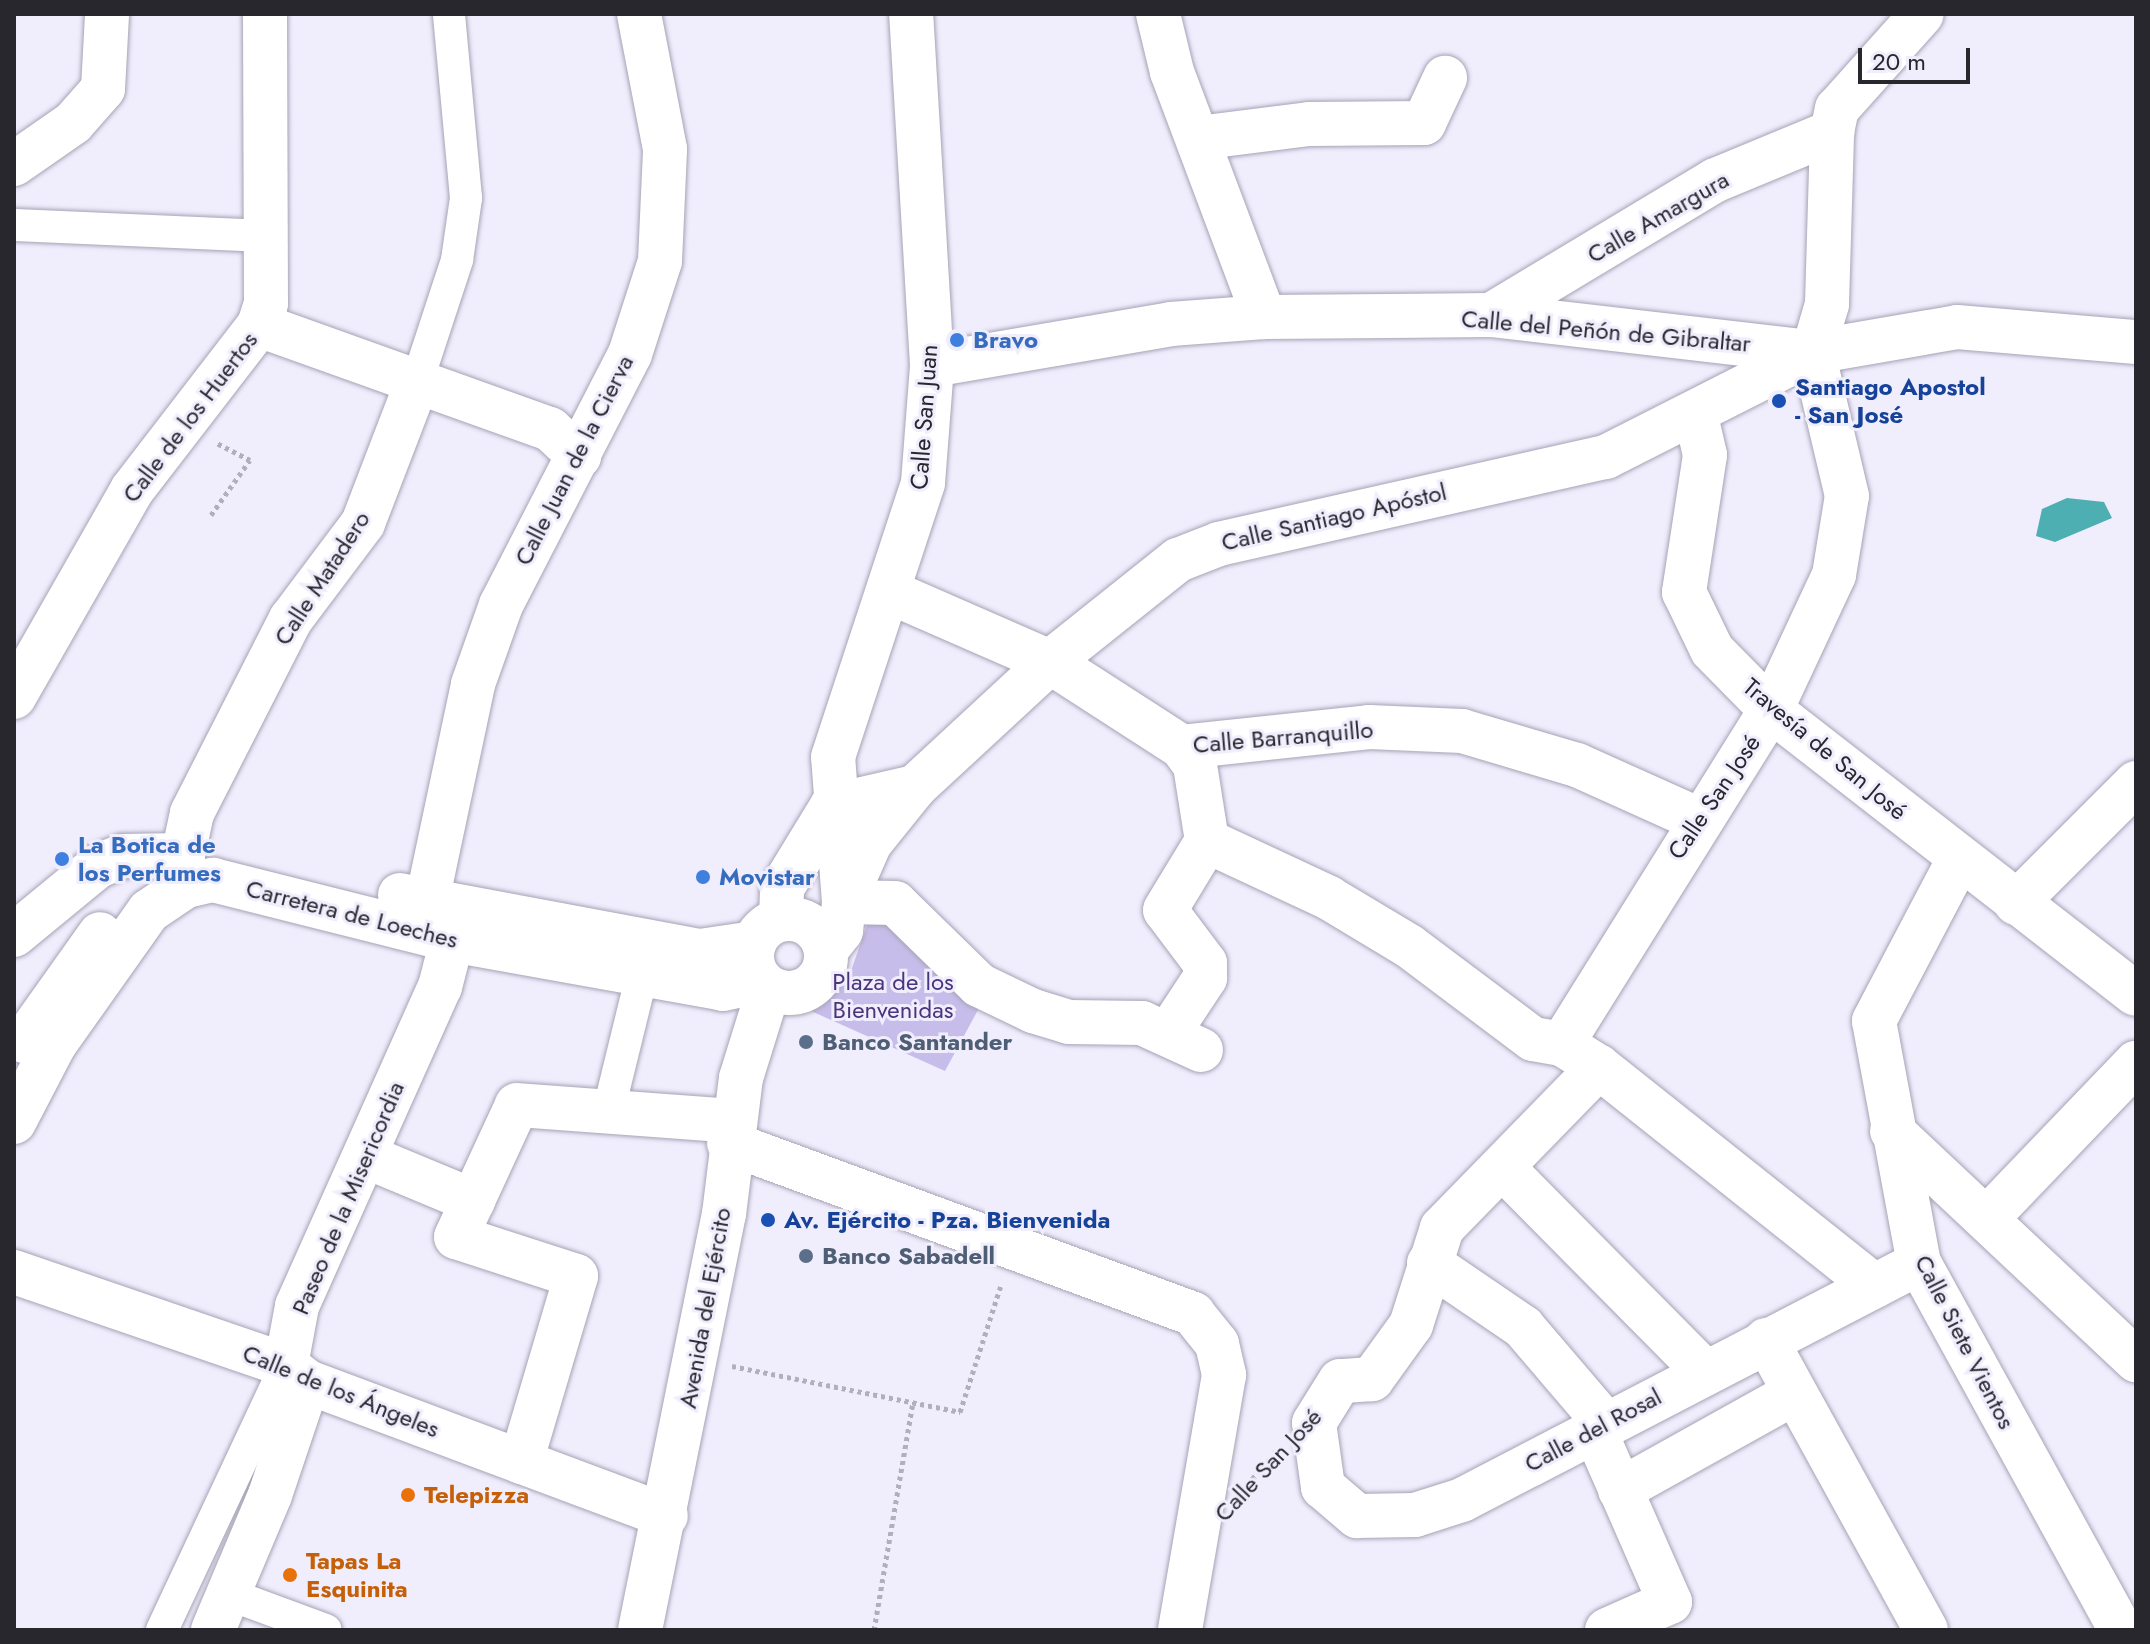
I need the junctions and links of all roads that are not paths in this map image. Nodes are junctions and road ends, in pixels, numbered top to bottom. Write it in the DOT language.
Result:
graph roads {
  1 [pos="107,14"];
  2 [pos="265,14"];
  3 [pos="449,14"];
  4 [pos="639,14"];
  5 [pos="911,14"];
  6 [pos="1158,14"];
  7 [pos="1922,14"];
  8 [pos="1445,78"];
  9 [pos="1832,132"];
  10 [pos="1198,138"];
  11 [pos="14,164"];
  12 [pos="14,225"];
  13 [pos="267,236"];
  14 [pos="1491,315"];
  15 [pos="1264,317"];
  16 [pos="259,325"];
  17 [pos="2136,342"];
  18 [pos="1813,352"];
  19 [pos="932,365"];
  20 [pos="416,385"];
  21 [pos="1696,416"];
  22 [pos="579,456"];
  23 [pos="892,593"];
  24 [pos="1050,662"];
  25 [pos="14,697"];
  26 [pos="1771,710"];
  27 [pos="1182,747"];
  28 [pos="2136,783"];
  29 [pos="915,787"];
  30 [pos="832,806"];
  31 [pos="1697,819"];
  32 [pos="1207,841"];
  33 [pos="183,855"];
  34 [pos="1959,859"];
  35 [pos="427,901"];
  36 [pos="844,902"];
  37 [pos="2016,903"];
  38 [pos="14,935"];
  39 [pos="452,940"];
  40 [pos="826,950"];
  41 [pos="766,958"];
  42 [pos="642,975"];
  43 [pos="2136,994"];
  44 [pos="1562,1044"];
  45 [pos="2136,1063"];
  46 [pos="14,1065"];
  47 [pos="1599,1067"];
  48 [pos="608,1113"];
  49 [pos="14,1122"];
  50 [pos="1892,1131"];
  51 [pos="732,1132"];
  52 [pos="365,1156"];
  53 [pos="1503,1168"];
  54 [pos="473,1201"];
  55 [pos="1990,1215"];
  56 [pos="1429,1263"];
  57 [pos="1919,1263"];
  58 [pos="14,1272"];
  59 [pos="1874,1286"];
  60 [pos="1766,1340"];
  61 [pos="2136,1360"];
  62 [pos="1704,1371"];
  63 [pos="297,1373"];
  64 [pos="1794,1393"];
  65 [pos="1314,1423"];
  66 [pos="1600,1426"];
  67 [pos="521,1462"];
  68 [pos="1620,1490"];
  69 [pos="666,1516"];
  70 [pos="220,1612"];
  71 [pos="162,1630"];
  72 [pos="326,1630"];
  73 [pos="640,1630"];
  74 [pos="1180,1630"];
  75 [pos="1607,1630"];
  76 [pos="1926,1630"];
  77 [pos="2121,1630"];
  1 -- 11 [label="street"];
  2 -- 13 [label="street, Calle de los Huertos"];
  3 -- 20 [label="street"];
  4 -- 22 [label="street, Calle Juan de la Cierva"];
  5 -- 19 [label="street, Calle San Juan"];
  6 -- 10 [label="street"];
  7 -- 9 [label="street"];
  8 -- 10 [label="street"];
  9 -- 14 [label="street, Calle Amargura"];
  9 -- 18 [label="street"];
  10 -- 15 [label="street"];
  12 -- 13 [label="street"];
  13 -- 16 [label="street, Calle de los Huertos"];
  14 -- 15 [label="street, Calle del Peñón de Gibraltar"];
  14 -- 18 [label="street, Calle del Peñón de Gibraltar"];
  15 -- 19 [label="street, Calle del Peñón de Gibraltar"];
  16 -- 20 [label="street"];
  16 -- 25 [label="street, Calle de los Huertos"];
  17 -- 18 [label="street, Calle del Peñón de Gibraltar"];
  18 -- 21 [label="street, Calle Santiago Apóstol"];
  18 -- 26 [label="street, Calle San José"];
  19 -- 23 [label="street, Calle San Juan"];
  20 -- 22 [label="street"];
  20 -- 33 [label="street, Calle Matadero"];
  21 -- 24 [label="street, Calle Santiago Apóstol"];
  21 -- 26 [label="street, Travesía de San José"];
  22 -- 35 [label="street, Calle Juan de la Cierva"];
  23 -- 24 [label="street, Calle Barranquillo"];
  23 -- 30 [label="street, Calle San Juan"];
  24 -- 27 [label="street, Calle Barranquillo"];
  24 -- 29 [label="street, Calle Santiago Apóstol"];
  26 -- 31 [label="street, Calle San José"];
  26 -- 34 [label="street, Travesía de San José"];
  27 -- 31 [label="street, Calle Barranquillo"];
  27 -- 32 [label="street"];
  28 -- 37 [label="street"];
  29 -- 30 [label="street, Calle Santiago Apóstol"];
  29 -- 36 [label="street, Calle Santiago Apóstol"];
  30 -- 36 [label="street, Calle San Juan"];
  30 -- 41 [label="street"];
  31 -- 44 [label="street, Calle San José"];
  32 -- 36 [label="street"];
  32 -- 44 [label="street"];
  33 -- 35 [label="street, Carretera de Loeches"];
  33 -- 38 [label="street, Carretera de Loeches"];
  33 -- 46 [label="street"];
  34 -- 37 [label="street, Travesía de San José"];
  34 -- 50 [label="street, Calle Siete Vientos"];
  35 -- 41 [label="street, Carretera de Loeches"];
  36 -- 40 [label="street, Calle Santiago Apóstol"];
  37 -- 43 [label="street, Travesía de San José"];
  39 -- 42 [label="street, Carretera de Loeches"];
  39 -- 49 [label="street, Carretera de Loeches"];
  39 -- 52 [label="street, Paseo de la Misericordia"];
  40 -- 41 [label="street"];
  40 -- 41 [label="street"];
  41 -- 42 [label="street, Carretera de Loeches"];
  41 -- 51 [label="street, Avenida del Ejército"];
  42 -- 48 [label="street"];
  44 -- 47 [label="street"];
  45 -- 55 [label="street"];
  47 -- 53 [label="street, Calle San José"];
  47 -- 59 [label="street"];
  48 -- 51 [label="street"];
  48 -- 54 [label="street"];
  50 -- 55 [label="street"];
  50 -- 57 [label="street, Calle Siete Vientos"];
  51 -- 69 [label="street, Avenida del Ejército"];
  51 -- 74 [label="street"];
  52 -- 54 [label="street"];
  52 -- 63 [label="street, Paseo de la Misericordia"];
  53 -- 56 [label="street, Calle San José"];
  53 -- 62 [label="street"];
  54 -- 67 [label="street"];
  55 -- 61 [label="street"];
  56 -- 65 [label="street, Calle San José"];
  56 -- 66 [label="street"];
  57 -- 59 [label="street, Calle del Rosal"];
  57 -- 77 [label="street, Calle Siete Vientos"];
  58 -- 63 [label="street, Calle de los Ángeles"];
  59 -- 60 [label="street, Calle del Rosal"];
  60 -- 62 [label="street, Calle del Rosal"];
  60 -- 64 [label="street"];
  62 -- 66 [label="street, Calle del Rosal"];
  63 -- 67 [label="street, Calle de los Ángeles"];
  63 -- 70 [label="street, Paseo de la Misericordia"];
  63 -- 71 [label="street, Paseo de la Misericordia"];
  64 -- 68 [label="street"];
  64 -- 76 [label="street"];
  65 -- 66 [label="street, Calle del Rosal"];
  66 -- 68 [label="street"];
  67 -- 69 [label="street, Calle de los Ángeles"];
  68 -- 75 [label="street"];
  69 -- 73 [label="street, Avenida del Ejército"];
  70 -- 72 [label="street"];
}
